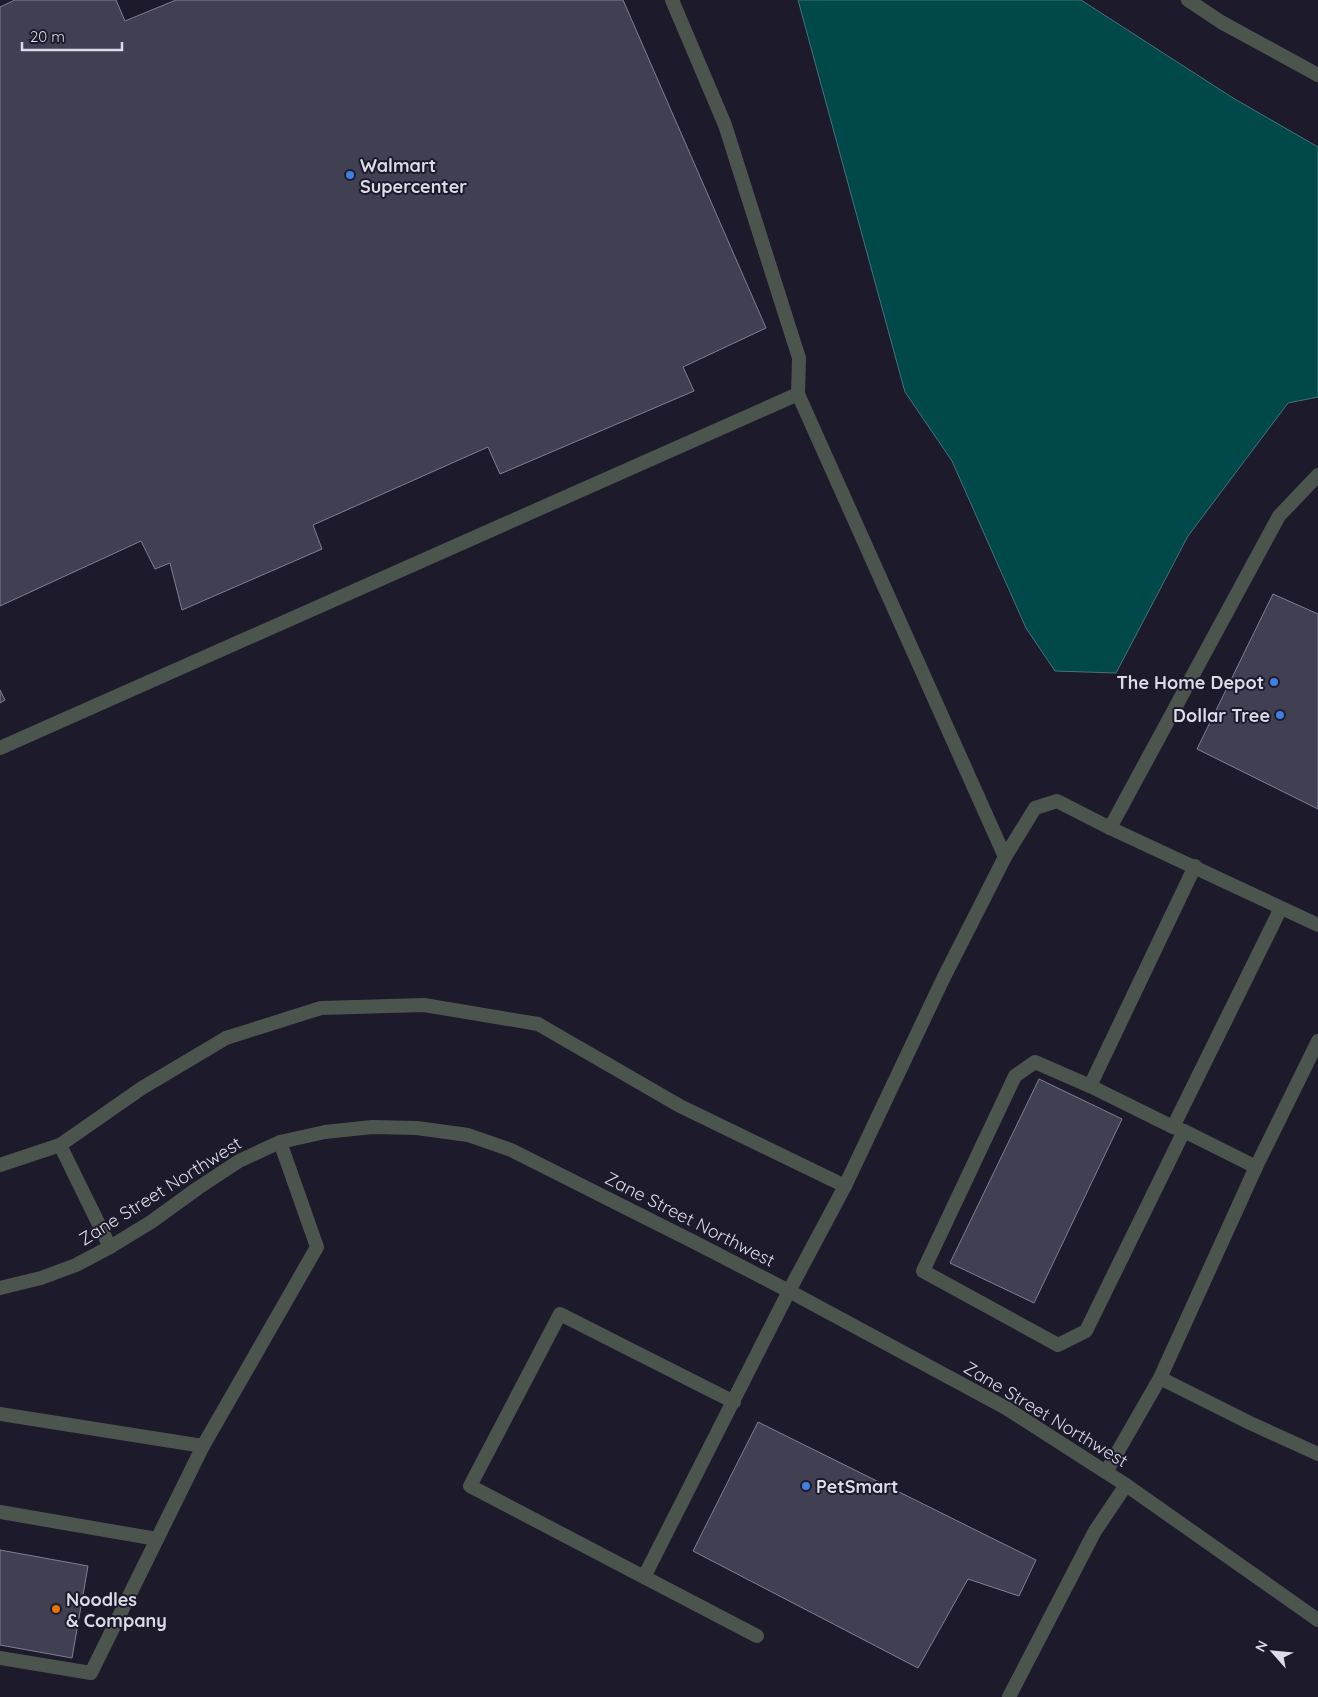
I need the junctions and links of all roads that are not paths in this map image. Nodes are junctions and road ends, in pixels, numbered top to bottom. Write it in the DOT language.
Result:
graph roads {
  1 [pos="672,0"];
  2 [pos="1188,0"];
  3 [pos="1318,75"];
  4 [pos="798,394"];
  5 [pos="1318,474"];
  6 [pos="0,748"];
  7 [pos="1110,828"];
  8 [pos="1005,857"];
  9 [pos="1195,866"];
  10 [pos="1281,908"];
  11 [pos="1318,925"];
  12 [pos="1318,1041"];
  13 [pos="1090,1086"];
  14 [pos="1178,1129"];
  15 [pos="280,1142"];
  16 [pos="60,1145"];
  17 [pos="0,1165"];
  18 [pos="1256,1167"];
  19 [pos="845,1186"];
  20 [pos="110,1247"];
  21 [pos="0,1288"];
  22 [pos="789,1291"];
  23 [pos="1160,1378"];
  24 [pos="734,1402"];
  25 [pos="0,1414"];
  26 [pos="203,1446"];
  27 [pos="1318,1454"];
  28 [pos="1106,1472"];
  29 [pos="1126,1485"];
  30 [pos="0,1512"];
  31 [pos="157,1539"];
  32 [pos="644,1577"];
  33 [pos="1318,1620"];
  34 [pos="757,1636"];
  35 [pos="0,1658"];
  36 [pos="1009,1697"];
  1 -- 4 [label="street"];
  2 -- 3 [label="street"];
  4 -- 6 [label="street"];
  4 -- 8 [label="street"];
  5 -- 7 [label="street"];
  7 -- 8 [label="street"];
  7 -- 9 [label="street"];
  8 -- 19 [label="street"];
  9 -- 10 [label="street"];
  9 -- 13 [label="street"];
  10 -- 11 [label="street"];
  10 -- 14 [label="street"];
  12 -- 18 [label="street"];
  13 -- 14 [label="street"];
  13 -- 14 [label="street"];
  14 -- 18 [label="street"];
  15 -- 20 [label="street, Zane Street Northwest"];
  15 -- 22 [label="street, Zane Street Northwest"];
  15 -- 26 [label="street"];
  16 -- 17 [label="street"];
  16 -- 19 [label="street"];
  16 -- 20 [label="street"];
  18 -- 23 [label="street"];
  19 -- 22 [label="street"];
  20 -- 21 [label="street, Zane Street Northwest"];
  22 -- 24 [label="street"];
  22 -- 28 [label="street, Zane Street Northwest"];
  23 -- 27 [label="street"];
  23 -- 28 [label="street"];
  24 -- 32 [label="street"];
  24 -- 32 [label="street"];
  25 -- 26 [label="street"];
  26 -- 31 [label="street"];
  28 -- 29 [label="street, Zane Street Northwest"];
  29 -- 33 [label="street, Zane Street Northwest"];
  29 -- 36 [label="street"];
  30 -- 31 [label="street"];
  31 -- 35 [label="street"];
  32 -- 34 [label="street"];
}
